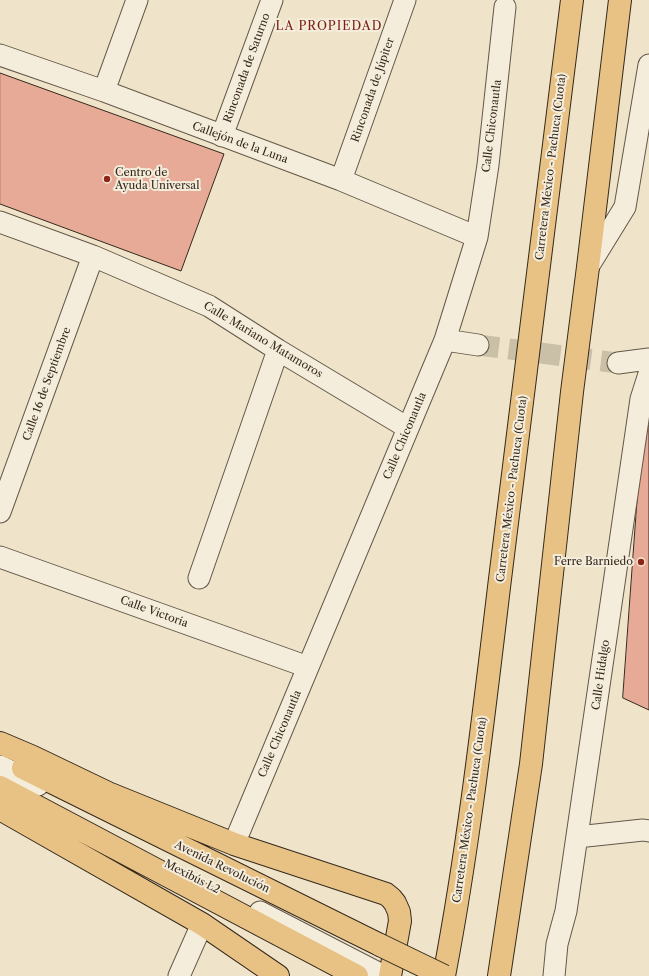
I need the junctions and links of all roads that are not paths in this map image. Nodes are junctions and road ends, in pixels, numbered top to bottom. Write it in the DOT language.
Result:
graph roads {
  1 [pos="137,0"];
  2 [pos="272,0"];
  3 [pos="405,0"];
  4 [pos="572,0"];
  5 [pos="620,0"];
  6 [pos="505,7"];
  7 [pos="0,55"];
  8 [pos="649,65"];
  9 [pos="104,92"];
  10 [pos="222,136"];
  11 [pos="341,180"];
  12 [pos="0,222"];
  13 [pos="477,237"];
  14 [pos="94,256"];
  15 [pos="588,268"];
  16 [pos="445,340"];
  17 [pos="478,345"];
  18 [pos="278,350"];
  19 [pos="649,359"];
  20 [pos="618,363"];
  21 [pos="649,374"];
  22 [pos="645,401"];
  23 [pos="408,428"];
  24 [pos="0,512"];
  25 [pos="0,557"];
  26 [pos="199,578"];
  27 [pos="308,667"];
  28 [pos="0,743"];
  29 [pos="0,757"];
  30 [pos="0,766"];
  31 [pos="0,778"];
  32 [pos="0,787"];
  33 [pos="0,809"];
  34 [pos="649,831"];
  35 [pos="577,837"];
  36 [pos="234,844"];
  37 [pos="202,924"];
  38 [pos="377,966"];
  39 [pos="179,976"];
  40 [pos="278,976"];
  41 [pos="444,976"];
  42 [pos="499,976"];
  43 [pos="554,976"];
  1 -- 9 [label="street"];
  2 -- 10 [label="street, Rinconada de Saturno"];
  3 -- 11 [label="street, Rinconada de Júpiter"];
  4 -- 41 [label="main road, Carretera México - Pachuca (Cuota)"];
  5 -- 15 [label="main road"];
  6 -- 13 [label="street, Calle Chiconautla"];
  7 -- 9 [label="street, Callejón de la Luna"];
  8 -- 15 [label="street"];
  9 -- 10 [label="street, Callejón de la Luna"];
  10 -- 11 [label="street, Callejón de la Luna"];
  11 -- 13 [label="street, Callejón de la Luna"];
  12 -- 14 [label="street, Calle Mariano Matamoros"];
  13 -- 16 [label="street, Calle Chiconautla"];
  14 -- 18 [label="street, Calle Mariano Matamoros"];
  14 -- 24 [label="street, Calle 16 de Septiembre"];
  15 -- 42 [label="main road"];
  16 -- 17 [label="street"];
  16 -- 23 [label="street, Calle Chiconautla"];
  18 -- 23 [label="street, Calle Mariano Matamoros"];
  18 -- 26 [label="street"];
  19 -- 20 [label="street"];
  21 -- 22 [label="street, Calle Hidalgo"];
  22 -- 35 [label="street, Calle Hidalgo"];
  23 -- 27 [label="street, Calle Chiconautla"];
  25 -- 27 [label="street, Calle Victoria"];
  27 -- 36 [label="street, Calle Chiconautla"];
  28 -- 36 [label="main road"];
  29 -- 38 [label="main road, Avenida Revolución"];
  30 -- 38 [label="street, Mexibús L2"];
  31 -- 38 [label="street, Mexibús L2"];
  32 -- 38 [label="main road, Avenida Revolución"];
  33 -- 37 [label="main road"];
  34 -- 35 [label="street"];
  35 -- 43 [label="street, Calle Hidalgo"];
  36 -- 38 [label="main road"];
  37 -- 39 [label="street"];
  37 -- 40 [label="main road"];
  38 -- 41 [label="main road, Avenida Revolución, bridge"];
}
